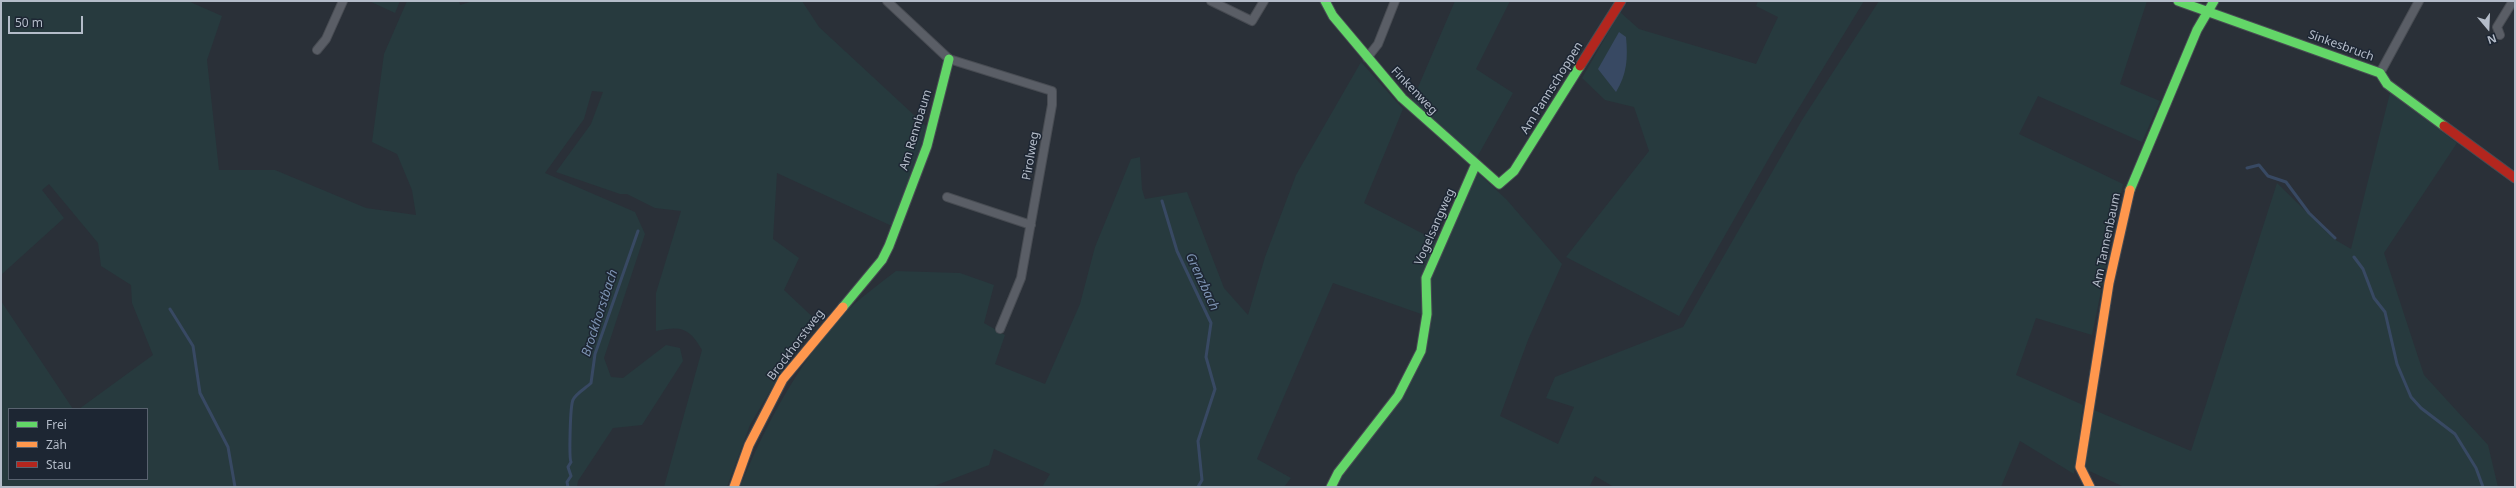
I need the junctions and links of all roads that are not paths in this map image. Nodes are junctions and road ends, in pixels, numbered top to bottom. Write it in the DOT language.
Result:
graph roads {
  1 [pos="343,1"];
  2 [pos="887,1"];
  3 [pos="1211,1"];
  4 [pos="1264,1"];
  5 [pos="1325,1"];
  6 [pos="1395,1"];
  7 [pos="1621,1"];
  8 [pos="2178,1"];
  9 [pos="2214,1"];
  10 [pos="2419,1"];
  11 [pos="2512,1"];
  12 [pos="2209,11"];
  13 [pos="2500,35"];
  14 [pos="317,50"];
  15 [pos="1367,58"];
  16 [pos="949,59"];
  17 [pos="2380,74"];
  18 [pos="1476,166"];
  19 [pos="2515,178"];
  20 [pos="1499,184"];
  21 [pos="948,197"];
  22 [pos="1031,225"];
  23 [pos="896,229"];
  24 [pos="1000,329"];
  25 [pos="734,487"];
  26 [pos="1331,487"];
  27 [pos="2090,487"];
  1 -- 14 [label="street"];
  2 -- 16 [label="street"];
  3 -- 4 [label="street"];
  5 -- 15 [label="street, Finkenweg"];
  6 -- 15 [label="street"];
  7 -- 20 [label="street, Am Pannschoppen"];
  8 -- 12 [label="street, Sinkesbruch"];
  9 -- 12 [label="street, Am Tannenbaum"];
  10 -- 17 [label="street"];
  11 -- 13 [label="street"];
  12 -- 17 [label="street, Sinkesbruch"];
  12 -- 27 [label="street, Am Tannenbaum"];
  15 -- 18 [label="street, Finkenweg"];
  16 -- 22 [label="street, Pirolweg"];
  16 -- 23 [label="street, Am Rennbaum"];
  17 -- 19 [label="street, Sinkesbruch"];
  18 -- 20 [label="street, Finkenweg"];
  18 -- 26 [label="street, Vogelsangweg"];
  21 -- 22 [label="street"];
  22 -- 24 [label="street, Pirolweg"];
  23 -- 25 [label="street, Brockhorstweg"];
}
